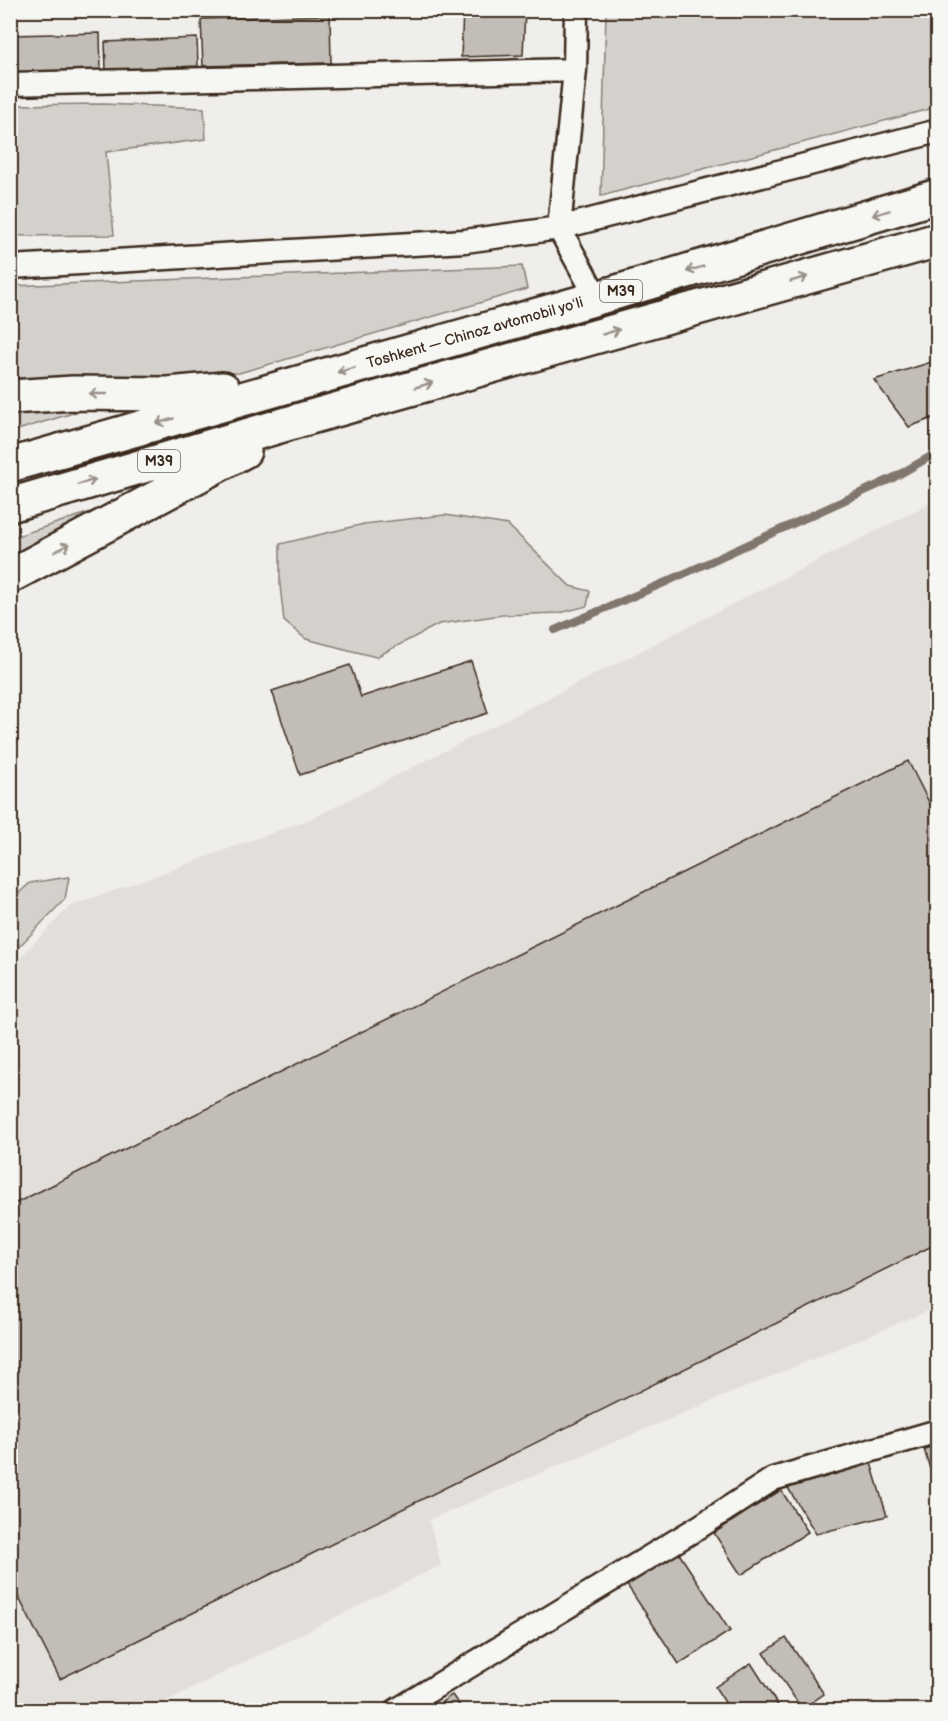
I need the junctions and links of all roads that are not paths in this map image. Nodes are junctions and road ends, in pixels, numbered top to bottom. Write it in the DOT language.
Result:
graph roads {
  1 [pos="576,10"];
  2 [pos="574,70"];
  3 [pos="10,84"];
  4 [pos="938,131"];
  5 [pos="938,196"];
  6 [pos="559,228"];
  7 [pos="938,240"];
  8 [pos="10,267"];
  9 [pos="597,298"];
  10 [pos="302,382"];
  11 [pos="10,397"];
  12 [pos="307,418"];
  13 [pos="10,465"];
  14 [pos="10,505"];
  15 [pos="10,576"];
  16 [pos="938,1431"];
  17 [pos="397,1710"];
  1 -- 2 [label="street"];
  2 -- 3 [label="street"];
  2 -- 6 [label="street"];
  4 -- 6 [label="street"];
  5 -- 9 [label="highway, Toshkent — Chinoz avtomobil yoʻli / M39, one-way"];
  6 -- 8 [label="street"];
  6 -- 9 [label="street"];
  12 -- 7 [label="highway, M39, one-way"];
  9 -- 10 [label="highway, Toshkent — Chinoz avtomobil yoʻli / M39, one-way"];
  10 -- 11 [label="highway, one-way"];
  10 -- 13 [label="highway, Toshkent — Chinoz avtomobil yoʻli / M39, one-way"];
  14 -- 12 [label="highway, M39, one-way"];
  15 -- 12 [label="highway, one-way"];
  16 -- 17 [label="street"];
}
